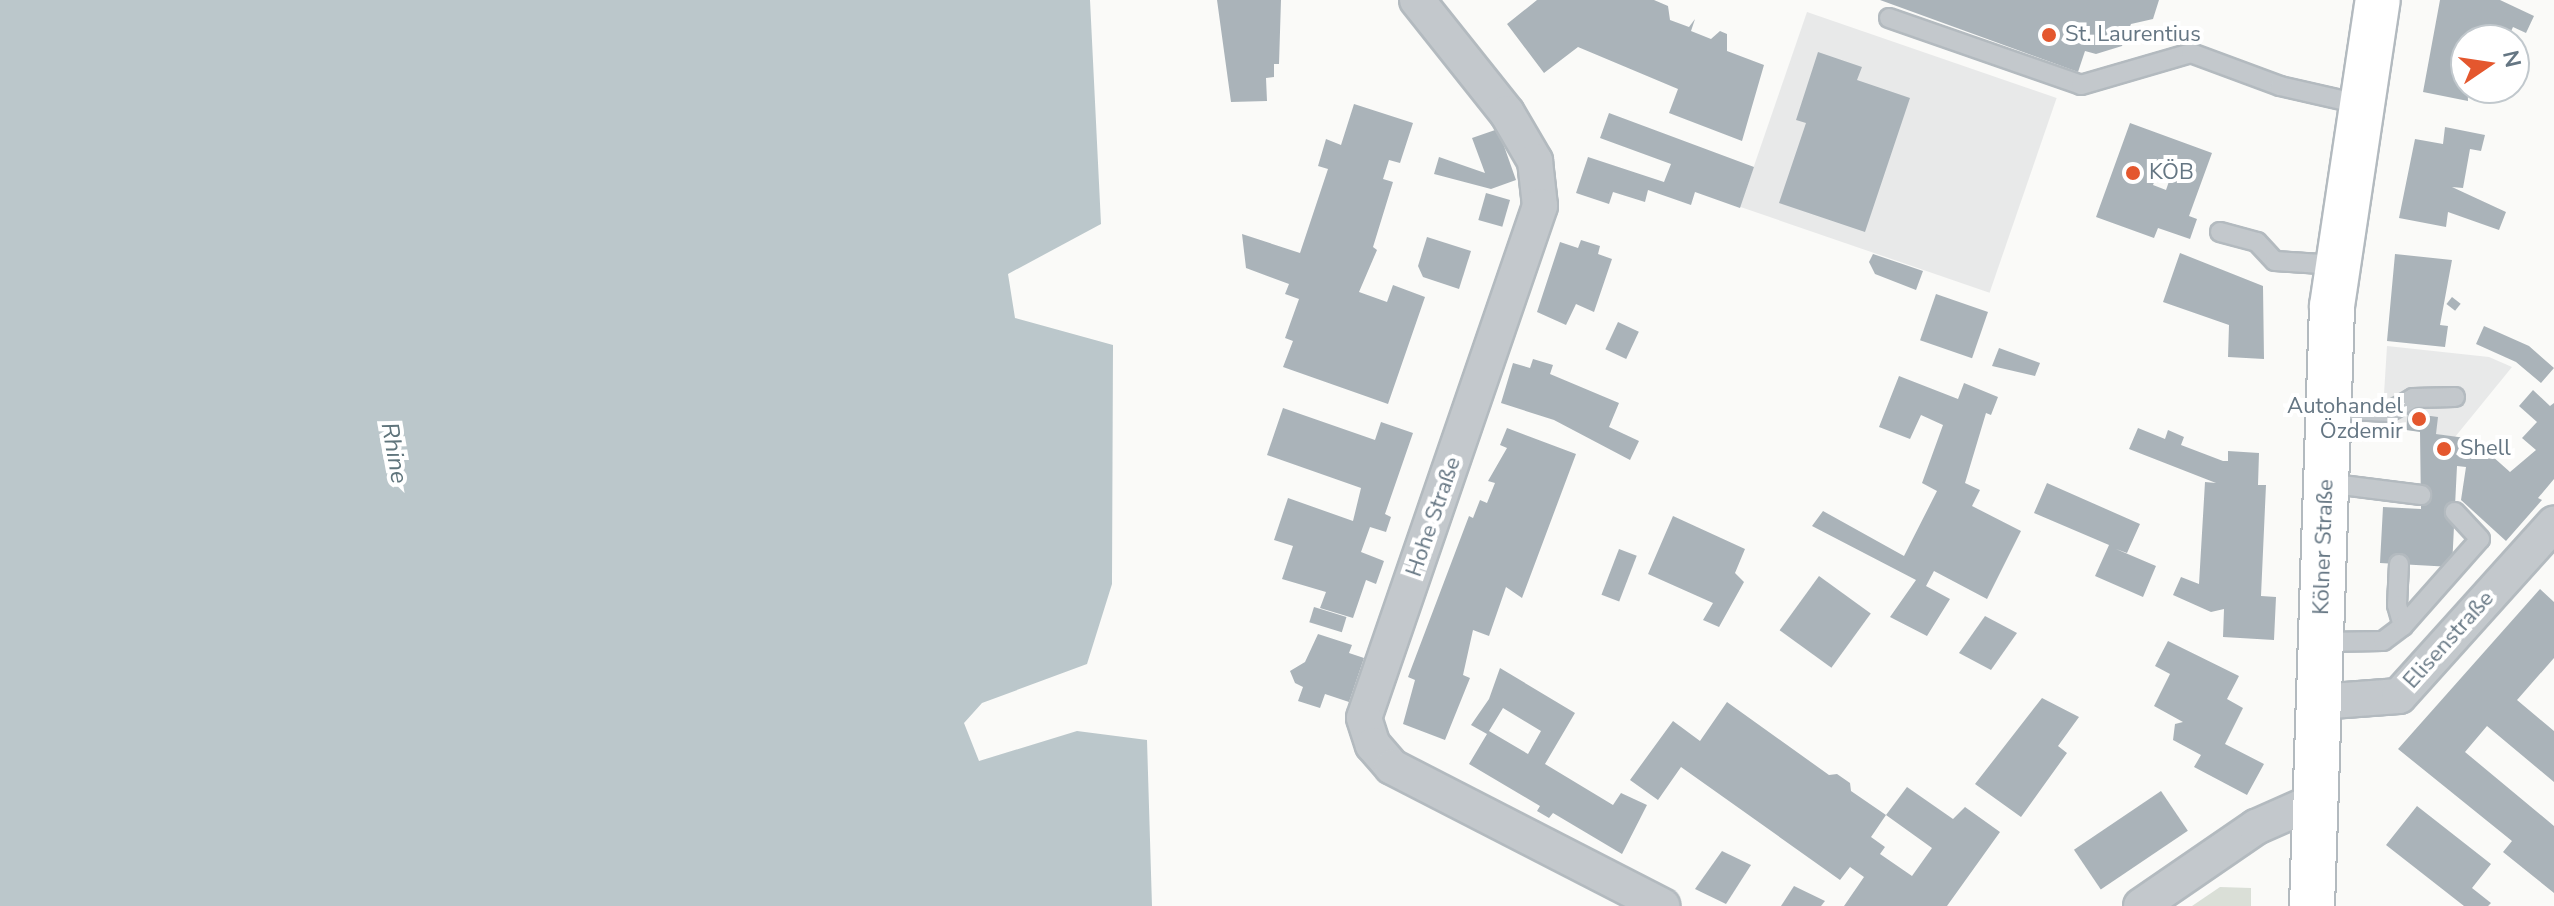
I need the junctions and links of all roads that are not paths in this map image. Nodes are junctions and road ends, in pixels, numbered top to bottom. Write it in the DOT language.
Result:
graph roads {
  1 [pos="1417,0"];
  2 [pos="2378,0"];
  3 [pos="1889,18"];
  4 [pos="2359,104"];
  5 [pos="2220,232"];
  6 [pos="2337,265"];
  7 [pos="2455,397"];
  8 [pos="2328,409"];
  9 [pos="2326,483"];
  10 [pos="2421,495"];
  11 [pos="2455,512"];
  12 [pos="2554,524"];
  13 [pos="2399,564"];
  14 [pos="2403,626"];
  15 [pos="2320,642"];
  16 [pos="2318,702"];
  17 [pos="2315,801"];
  18 [pos="1662,906"];
  19 [pos="2141,906"];
  20 [pos="2312,906"];
  1 -- 18 [label="street, Hohe Straße"];
  2 -- 4 [label="main road, Kölner Straße"];
  3 -- 4 [label="lane"];
  4 -- 6 [label="main road, Kölner Straße"];
  5 -- 6 [label="lane"];
  6 -- 8 [label="main road, Kölner Straße"];
  7 -- 8 [label="lane"];
  8 -- 9 [label="main road, Kölner Straße"];
  9 -- 10 [label="lane"];
  9 -- 15 [label="main road, Kölner Straße"];
  11 -- 14 [label="lane"];
  12 -- 16 [label="street, Elisenstraße"];
  13 -- 14 [label="lane"];
  14 -- 15 [label="lane"];
  15 -- 16 [label="main road, Kölner Straße"];
  16 -- 17 [label="main road, Kölner Straße"];
  17 -- 19 [label="street"];
  17 -- 20 [label="main road, Kölner Straße"];
}
